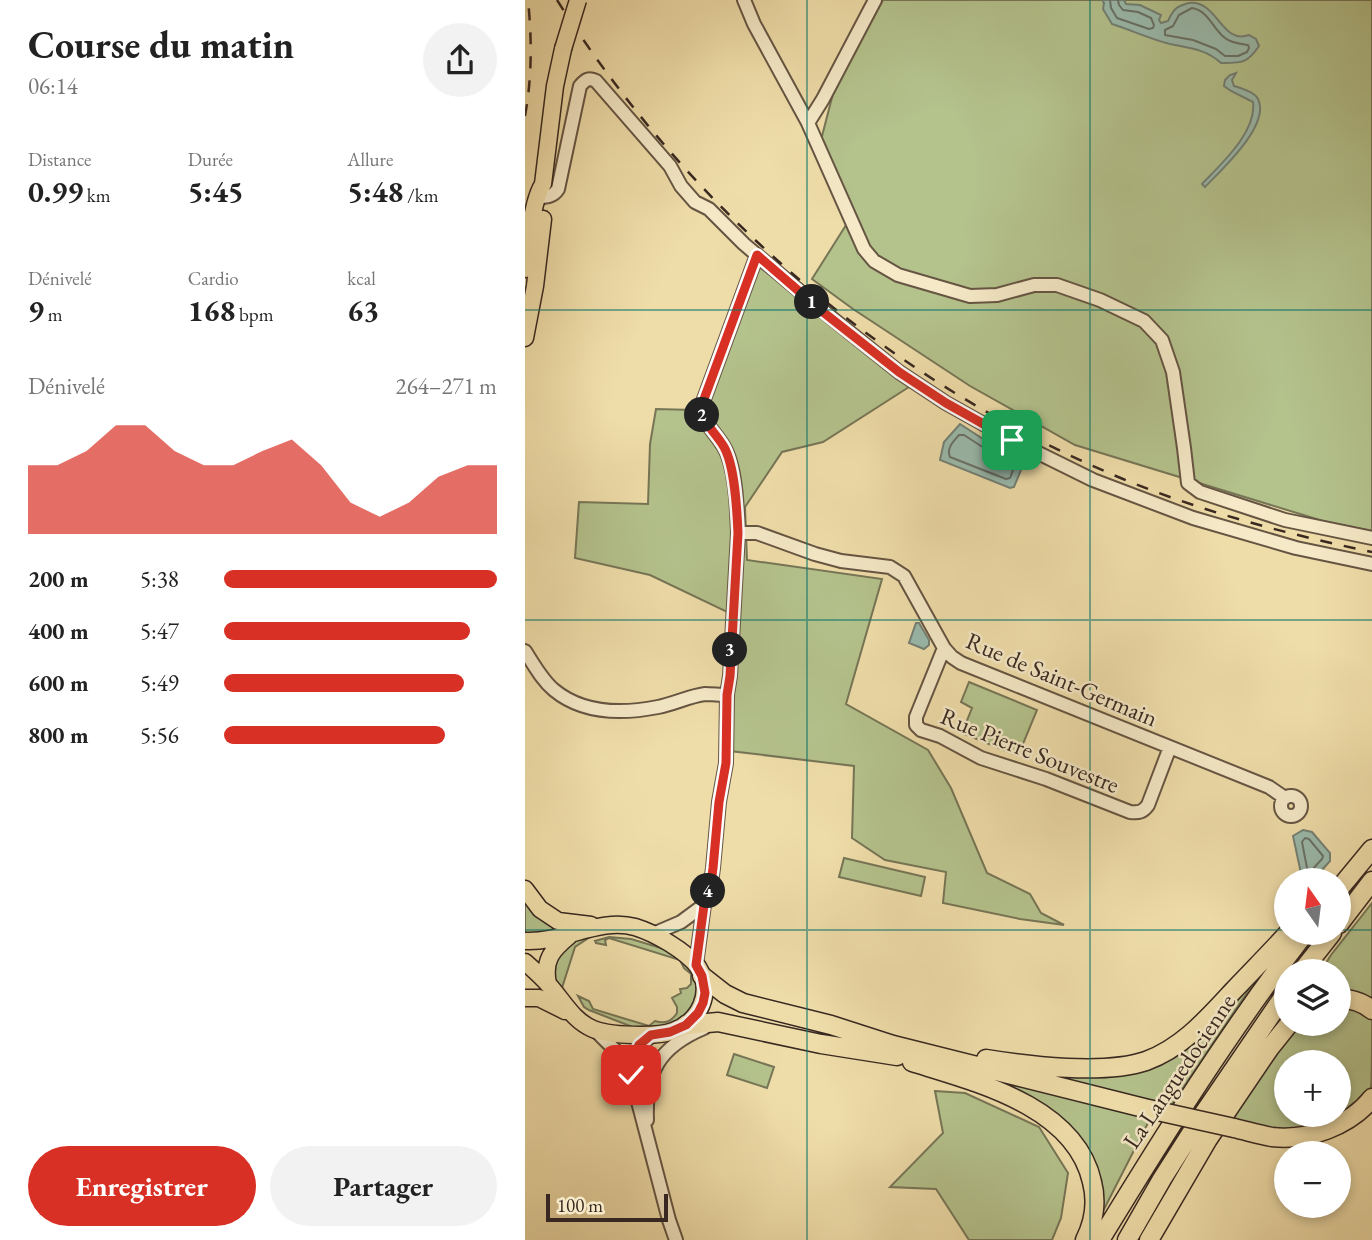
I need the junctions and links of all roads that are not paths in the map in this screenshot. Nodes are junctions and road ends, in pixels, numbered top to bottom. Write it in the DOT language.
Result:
graph roads {
  1 [pos="577,0"];
  2 [pos="744,0"];
  3 [pos="875,0"];
  4 [pos="808,123"];
  5 [pos="542,193"];
  6 [pos="757,255"];
  7 [pos="525,269"];
  8 [pos="525,338"];
  9 [pos="738,533"];
  10 [pos="1372,538"];
  11 [pos="1372,564"];
  12 [pos="944,648"];
  13 [pos="525,651"];
  14 [pos="727,695"];
  15 [pos="1170,747"];
  16 [pos="1285,799"];
  17 [pos="1372,849"];
  18 [pos="1351,872"];
  19 [pos="1372,881"];
  20 [pos="525,889"];
  21 [pos="704,905"];
  22 [pos="1351,908"];
  23 [pos="600,927"];
  24 [pos="653,934"];
  25 [pos="569,936"];
  26 [pos="525,941"];
  27 [pos="1276,945"];
  28 [pos="1296,945"];
  29 [pos="1323,945"];
  30 [pos="1311,959"];
  31 [pos="525,962"];
  32 [pos="699,971"];
  33 [pos="548,984"];
  34 [pos="525,999"];
  35 [pos="1351,999"];
  36 [pos="1274,1010"];
  37 [pos="1372,1010"];
  38 [pos="575,1017"];
  39 [pos="717,1022"];
  40 [pos="686,1025"];
  41 [pos="594,1029"];
  42 [pos="651,1035"];
  43 [pos="1279,1036"];
  44 [pos="892,1050"];
  45 [pos="631,1075"];
  46 [pos="1372,1098"];
  47 [pos="649,1142"];
  48 [pos="669,1220"];
  49 [pos="670,1240"];
  50 [pos="676,1240"];
  51 [pos="1085,1240"];
  52 [pos="1100,1240"];
  53 [pos="1127,1240"];
  54 [pos="1149,1240"];
  1 -- 5 [label="main road, bridge"];
  2 -- 4 [label="street"];
  3 -- 4 [label="street"];
  4 -- 10 [label="street"];
  5 -- 6 [label="street"];
  5 -- 7 [label="main road"];
  5 -- 8 [label="main road"];
  6 -- 9 [label="street"];
  6 -- 11 [label="street"];
  9 -- 12 [label="street, Rue de Saint-Germain"];
  9 -- 14 [label="street"];
  12 -- 15 [label="street, Rue de Saint-Germain"];
  12 -- 15 [label="street, Rue Pierre Souvestre"];
  13 -- 14 [label="street"];
  14 -- 21 [label="street"];
  15 -- 16 [label="street, Rue de Saint-Germain"];
  17 -- 18 [label="highway"];
  19 -- 22 [label="highway"];
  20 -- 23 [label="main road"];
  21 -- 24 [label="street"];
  21 -- 32 [label="street"];
  23 -- 24 [label="main road"];
  23 -- 25 [label="main road"];
  24 -- 32 [label="main road"];
  25 -- 26 [label="main road"];
  25 -- 33 [label="main road"];
  27 -- 44 [label="highway"];
  28 -- 52 [label="highway, La Languedocienne"];
  29 -- 30 [label="highway"];
  31 -- 33 [label="main road"];
  32 -- 40 [label="main road"];
  32 -- 44 [label="highway"];
  33 -- 38 [label="main road"];
  34 -- 38 [label="main road"];
  35 -- 37 [label="highway"];
  36 -- 53 [label="highway, La Languedocienne"];
  38 -- 41 [label="main road"];
  39 -- 40 [label="highway"];
  39 -- 44 [label="highway"];
  39 -- 47 [label="street"];
  40 -- 42 [label="main road"];
  41 -- 42 [label="main road"];
  41 -- 45 [label="street"];
  42 -- 45 [label="street"];
  43 -- 54 [label="highway"];
  44 -- 46 [label="highway, bridge"];
  44 -- 51 [label="highway"];
  45 -- 47 [label="street"];
  47 -- 48 [label="street"];
  48 -- 49 [label="street"];
  48 -- 50 [label="street"];
}
